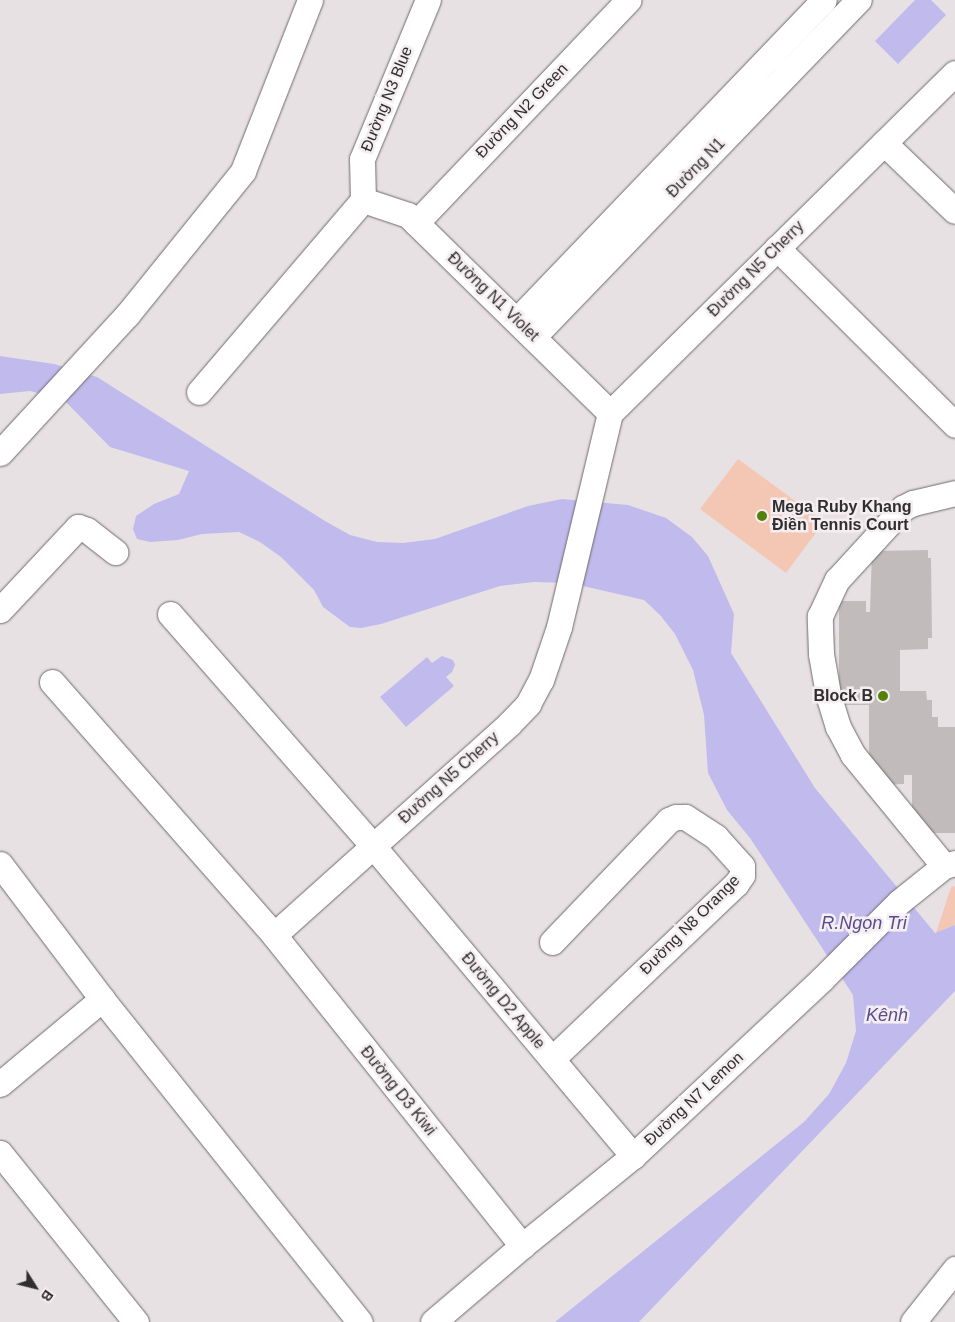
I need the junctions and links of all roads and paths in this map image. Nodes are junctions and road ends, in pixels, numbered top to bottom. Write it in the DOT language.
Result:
graph roads {
  1 [pos="310,0"];
  2 [pos="428,0"];
  3 [pos="628,0"];
  4 [pos="824,0"];
  5 [pos="859,0"];
  6 [pos="955,73"];
  7 [pos="695,133"];
  8 [pos="884,143"];
  9 [pos="713,150"];
  10 [pos="363,200"];
  11 [pos="955,210"];
  12 [pos="416,223"];
  13 [pos="777,248"];
  14 [pos="525,328"];
  15 [pos="199,392"];
  16 [pos="610,414"];
  17 [pos="955,425"];
  18 [pos="0,453"];
  19 [pos="955,493"];
  20 [pos="115,552"];
  21 [pos="0,610"];
  22 [pos="170,614"];
  23 [pos="52,682"];
  24 [pos="373,846"];
  25 [pos="0,864"];
  26 [pos="950,864"];
  27 [pos="274,936"];
  28 [pos="552,942"];
  29 [pos="102,999"];
  30 [pos="552,1059"];
  31 [pos="0,1084"];
  32 [pos="0,1153"];
  33 [pos="633,1156"];
  34 [pos="522,1246"];
  35 [pos="955,1269"];
  36 [pos="136,1322"];
  37 [pos="360,1322"];
  38 [pos="434,1322"];
  39 [pos="913,1322"];
  1 -- 18 [label="street"];
  2 -- 10 [label="street, Đường N3 Blue"];
  3 -- 12 [label="street, Đường N2 Green"];
  4 -- 7 [label="street, Đường N1"];
  5 -- 9 [label="street, Đường N1"];
  6 -- 8 [label="street, Đường N5 Cherry"];
  7 -- 9 [label="street"];
  7 -- 14 [label="street, Đường N1"];
  8 -- 11 [label="street"];
  8 -- 13 [label="street, Đường N5 Cherry"];
  9 -- 14 [label="street, Đường N1"];
  10 -- 12 [label="street, Đường N1 Violet"];
  10 -- 15 [label="street"];
  12 -- 14 [label="street, Đường N1 Violet"];
  13 -- 16 [label="street, Đường N5 Cherry"];
  13 -- 17 [label="street"];
  14 -- 16 [label="street, Đường N1 Violet"];
  16 -- 24 [label="street, Đường N5 Cherry"];
  19 -- 26 [label="street"];
  20 -- 21 [label="street"];
  22 -- 24 [label="street, Đường D2 Apple"];
  23 -- 27 [label="street, Đường D3 Kiwi"];
  24 -- 27 [label="street, Đường N5 Cherry"];
  24 -- 30 [label="street, Đường D2 Apple"];
  25 -- 29 [label="street"];
  26 -- 33 [label="street, Đường N7 Lemon"];
  27 -- 34 [label="street, Đường D3 Kiwi"];
  28 -- 30 [label="street, Đường N8 Orange"];
  29 -- 31 [label="street"];
  29 -- 37 [label="street"];
  30 -- 33 [label="street, Đường D2 Apple"];
  32 -- 36 [label="street"];
  33 -- 34 [label="street, Đường N7 Lemon"];
  34 -- 38 [label="street, Đường N7 Lemon"];
  35 -- 39 [label="street"];
}
